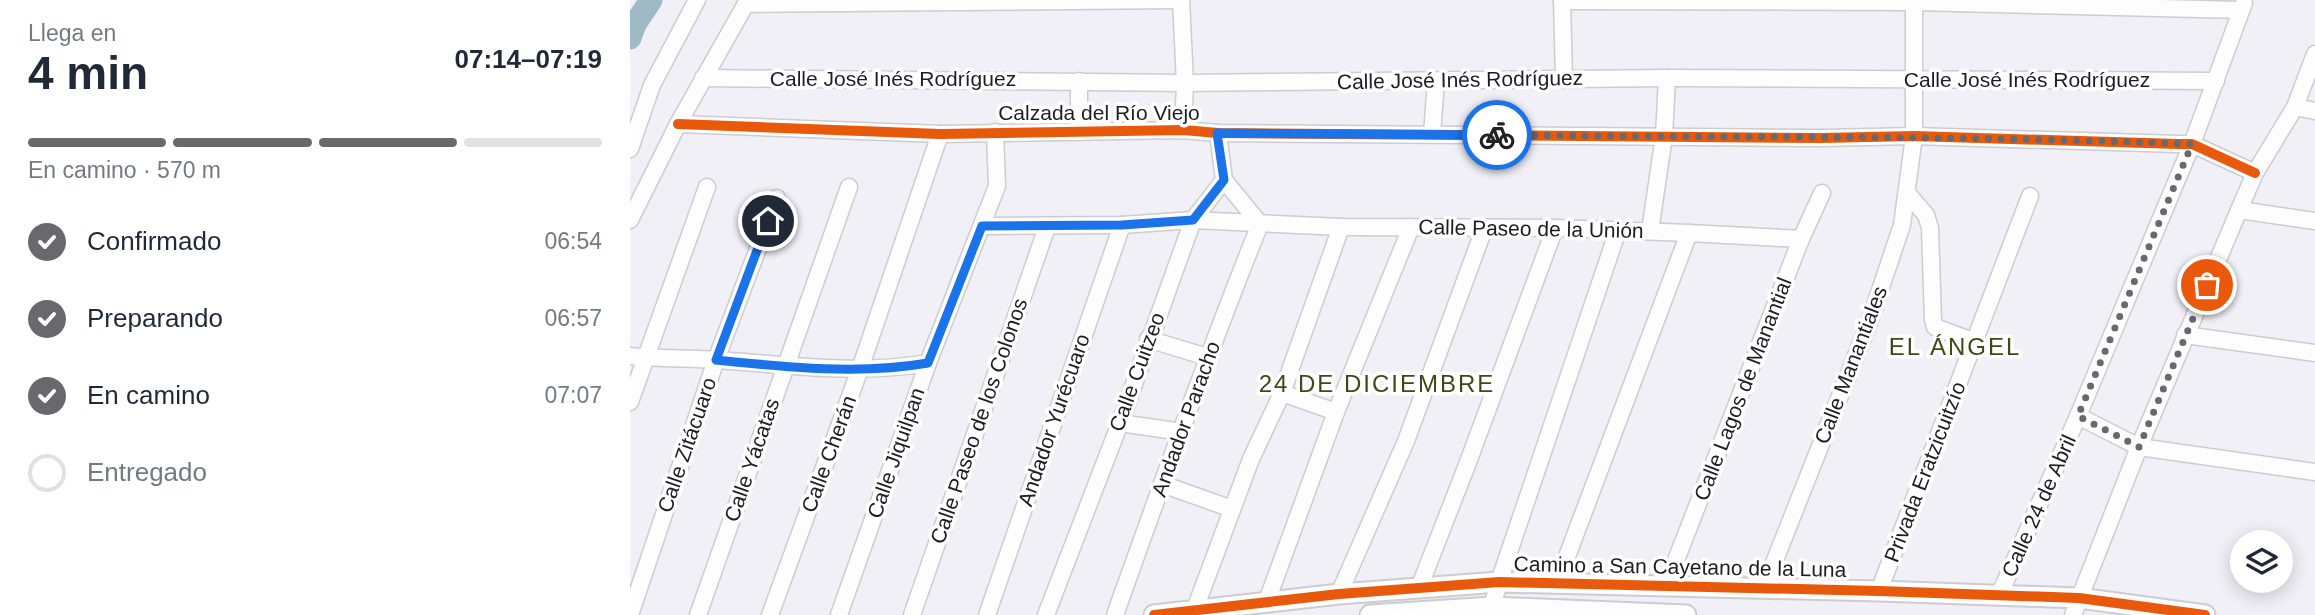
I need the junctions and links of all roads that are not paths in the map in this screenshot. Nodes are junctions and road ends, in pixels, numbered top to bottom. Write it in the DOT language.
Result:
graph roads {
  1 [pos="697,0"];
  2 [pos="1181,0"];
  3 [pos="1562,1"];
  4 [pos="1914,1"];
  5 [pos="747,2"];
  6 [pos="2244,5"];
  7 [pos="2315,54"];
  8 [pos="703,78"];
  9 [pos="1667,78"];
  10 [pos="1563,79"];
  11 [pos="1915,79"];
  12 [pos="1436,80"];
  13 [pos="1079,81"];
  14 [pos="2216,81"];
  15 [pos="1185,83"];
  16 [pos="2295,107"];
  17 [pos="2315,111"];
  18 [pos="678,124"];
  19 [pos="1183,130"];
  20 [pos="995,132"];
  21 [pos="1079,132"];
  22 [pos="1217,133"];
  23 [pos="940,134"];
  24 [pos="1432,134"];
  25 [pos="1664,135"];
  26 [pos="1914,136"];
  27 [pos="2192,144"];
  28 [pos="630,149"];
  29 [pos="2255,173"];
  30 [pos="1224,180"];
  31 [pos="708,187"];
  32 [pos="849,187"];
  33 [pos="1822,193"];
  34 [pos="1907,193"];
  35 [pos="2030,196"];
  36 [pos="777,198"];
  37 [pos="2239,210"];
  38 [pos="630,220"];
  39 [pos="1193,220"];
  40 [pos="2315,221"];
  41 [pos="1260,224"];
  42 [pos="1122,225"];
  43 [pos="982,226"];
  44 [pos="1047,227"];
  45 [pos="1411,227"];
  46 [pos="1340,228"];
  47 [pos="1555,228"];
  48 [pos="1484,229"];
  49 [pos="1618,230"];
  50 [pos="1650,231"];
  51 [pos="1689,233"];
  52 [pos="1801,239"];
  53 [pos="2185,335"];
  54 [pos="1148,339"];
  55 [pos="1975,342"];
  56 [pos="2315,353"];
  57 [pos="638,357"];
  58 [pos="1207,357"];
  59 [pos="716,360"];
  60 [pos="928,363"];
  61 [pos="785,367"];
  62 [pos="860,369"];
  63 [pos="1282,393"];
  64 [pos="630,402"];
  65 [pos="1336,412"];
  66 [pos="2078,416"];
  67 [pos="1119,423"];
  68 [pos="1182,432"];
  69 [pos="2139,447"];
  70 [pos="2315,471"];
  71 [pos="1162,484"];
  72 [pos="1232,509"];
  73 [pos="1499,582"];
  74 [pos="1557,583"];
  75 [pos="1666,586"];
  76 [pos="1419,588"];
  77 [pos="1764,588"];
  78 [pos="1880,591"];
  79 [pos="1339,594"];
  80 [pos="1999,596"];
  81 [pos="1267,601"];
  82 [pos="2076,607"];
  83 [pos="1195,609"];
  84 [pos="1494,611"];
  85 [pos="630,615"];
  86 [pos="698,615"];
  87 [pos="770,615"];
  88 [pos="839,615"];
  89 [pos="912,615"];
  90 [pos="987,615"];
  91 [pos="1046,615"];
  92 [pos="1115,615"];
  93 [pos="1154,615"];
  94 [pos="1370,615"];
  95 [pos="1686,615"];
  96 [pos="2205,615"];
  1 -- 28 [label="street"];
  2 -- 5 [label="street"];
  2 -- 15 [label="street"];
  3 -- 4 [label="street"];
  3 -- 10 [label="street"];
  4 -- 6 [label="street"];
  4 -- 11 [label="street, Calle Manantiales"];
  5 -- 8 [label="street"];
  6 -- 14 [label="street, Calle 24 de Abril"];
  7 -- 16 [label="street"];
  8 -- 13 [label="street, Calle José Inés Rodríguez"];
  8 -- 18 [label="street"];
  9 -- 10 [label="street, Calle José Inés Rodríguez"];
  9 -- 11 [label="street, Calle José Inés Rodríguez"];
  9 -- 25 [label="street"];
  10 -- 12 [label="street, Calle José Inés Rodríguez"];
  11 -- 14 [label="street, Calle José Inés Rodríguez"];
  11 -- 26 [label="street, Calle Manantiales"];
  12 -- 15 [label="street, Calle José Inés Rodríguez"];
  12 -- 24 [label="street"];
  13 -- 15 [label="street, Calle José Inés Rodríguez"];
  13 -- 21 [label="street"];
  14 -- 27 [label="street, Calle 24 de Abril"];
  15 -- 19 [label="street"];
  16 -- 17 [label="street"];
  16 -- 29 [label="street"];
  18 -- 23 [label="street, Calzada del Río Viejo"];
  18 -- 38 [label="street"];
  19 -- 21 [label="street, Calzada del Río Viejo"];
  19 -- 22 [label="street, Calzada del Río Viejo"];
  20 -- 21 [label="street, Calzada del Río Viejo"];
  20 -- 23 [label="street, Calzada del Río Viejo"];
  20 -- 43 [label="street, Calle Jiquilpan"];
  22 -- 24 [label="street, Calzada del Río Viejo"];
  22 -- 30 [label="street"];
  23 -- 62 [label="street, Calle Cherán"];
  24 -- 25 [label="street, Calzada del Río Viejo"];
  25 -- 26 [label="street, Calzada del Río Viejo"];
  25 -- 50 [label="street"];
  26 -- 27 [label="street, Calzada del Río Viejo"];
  26 -- 34 [label="street, Calle Manantiales"];
  27 -- 29 [label="street"];
  27 -- 66 [label="street, Calle 24 de Abril"];
  29 -- 37 [label="street"];
  30 -- 39 [label="street, Calle Cuitzeo"];
  30 -- 41 [label="street"];
  31 -- 57 [label="street"];
  32 -- 61 [label="street, Calle Yácatas"];
  33 -- 52 [label="street, Calle Lagos de Manantial"];
  34 -- 55 [label="street"];
  34 -- 77 [label="street, Calle Manantiales"];
  35 -- 55 [label="street, Privada Eratzicuitzío"];
  36 -- 59 [label="street, Calle Zitácuaro"];
  37 -- 40 [label="street"];
  37 -- 53 [label="street"];
  39 -- 41 [label="street, Calle Paseo de la Unión"];
  39 -- 42 [label="street, Calle Paseo de la Unión"];
  39 -- 54 [label="street, Calle Cuitzeo"];
  41 -- 46 [label="street, Calle Paseo de la Unión"];
  41 -- 58 [label="street, Andador Paracho"];
  42 -- 44 [label="street, Calle Paseo de la Unión"];
  42 -- 90 [label="street, Andador Yurécuaro"];
  43 -- 44 [label="street, Calle Paseo de la Unión"];
  43 -- 60 [label="street, Calle Jiquilpan"];
  44 -- 89 [label="street, Calle Paseo de los Colonos"];
  45 -- 46 [label="street, Calle Paseo de la Unión"];
  45 -- 48 [label="street, Calle Paseo de la Unión"];
  45 -- 65 [label="street"];
  46 -- 63 [label="street"];
  47 -- 48 [label="street, Calle Paseo de la Unión"];
  47 -- 49 [label="street, Calle Paseo de la Unión"];
  47 -- 76 [label="street"];
  48 -- 79 [label="street"];
  49 -- 50 [label="street, Calle Paseo de la Unión"];
  49 -- 73 [label="street"];
  50 -- 51 [label="street, Calle Paseo de la Unión"];
  51 -- 52 [label="street, Calle Paseo de la Unión"];
  51 -- 74 [label="street"];
  52 -- 75 [label="street, Calle Lagos de Manantial"];
  53 -- 56 [label="street"];
  53 -- 69 [label="street"];
  54 -- 58 [label="street"];
  54 -- 67 [label="street, Calle Cuitzeo"];
  55 -- 78 [label="street, Privada Eratzicuitzío"];
  57 -- 59 [label="street"];
  57 -- 64 [label="street"];
  58 -- 68 [label="street, Andador Paracho"];
  59 -- 61 [label="street"];
  59 -- 85 [label="street, Calle Zitácuaro"];
  60 -- 62 [label="street"];
  60 -- 88 [label="street, Calle Jiquilpan"];
  61 -- 62 [label="street"];
  61 -- 86 [label="street, Calle Yácatas"];
  62 -- 87 [label="street, Calle Cherán"];
  63 -- 65 [label="street"];
  63 -- 72 [label="street"];
  65 -- 81 [label="street"];
  66 -- 69 [label="street"];
  66 -- 80 [label="street, Calle 24 de Abril"];
  67 -- 68 [label="street"];
  67 -- 91 [label="street, Calle Cuitzeo"];
  68 -- 71 [label="street, Andador Paracho"];
  69 -- 70 [label="street"];
  69 -- 82 [label="street"];
  71 -- 72 [label="street"];
  71 -- 92 [label="street, Andador Paracho"];
  72 -- 83 [label="street"];
  73 -- 74 [label="street, Camino a San Cayetano de la Luna"];
  73 -- 76 [label="street, Camino a San Cayetano de la Luna"];
  73 -- 84 [label="street"];
  74 -- 75 [label="street, Camino a San Cayetano de la Luna"];
  75 -- 77 [label="street, Camino a San Cayetano de la Luna"];
  76 -- 79 [label="street, Camino a San Cayetano de la Luna"];
  77 -- 78 [label="street, Camino a San Cayetano de la Luna"];
  78 -- 80 [label="street, Camino a San Cayetano de la Luna"];
  79 -- 81 [label="street, Camino a San Cayetano de la Luna"];
  80 -- 82 [label="street, Camino a San Cayetano de la Luna"];
  81 -- 83 [label="street, Camino a San Cayetano de la Luna"];
  82 -- 96 [label="street, Camino a San Cayetano de la Luna"];
  83 -- 93 [label="street, Camino a San Cayetano de la Luna"];
  84 -- 94 [label="street"];
  84 -- 95 [label="street"];
}
